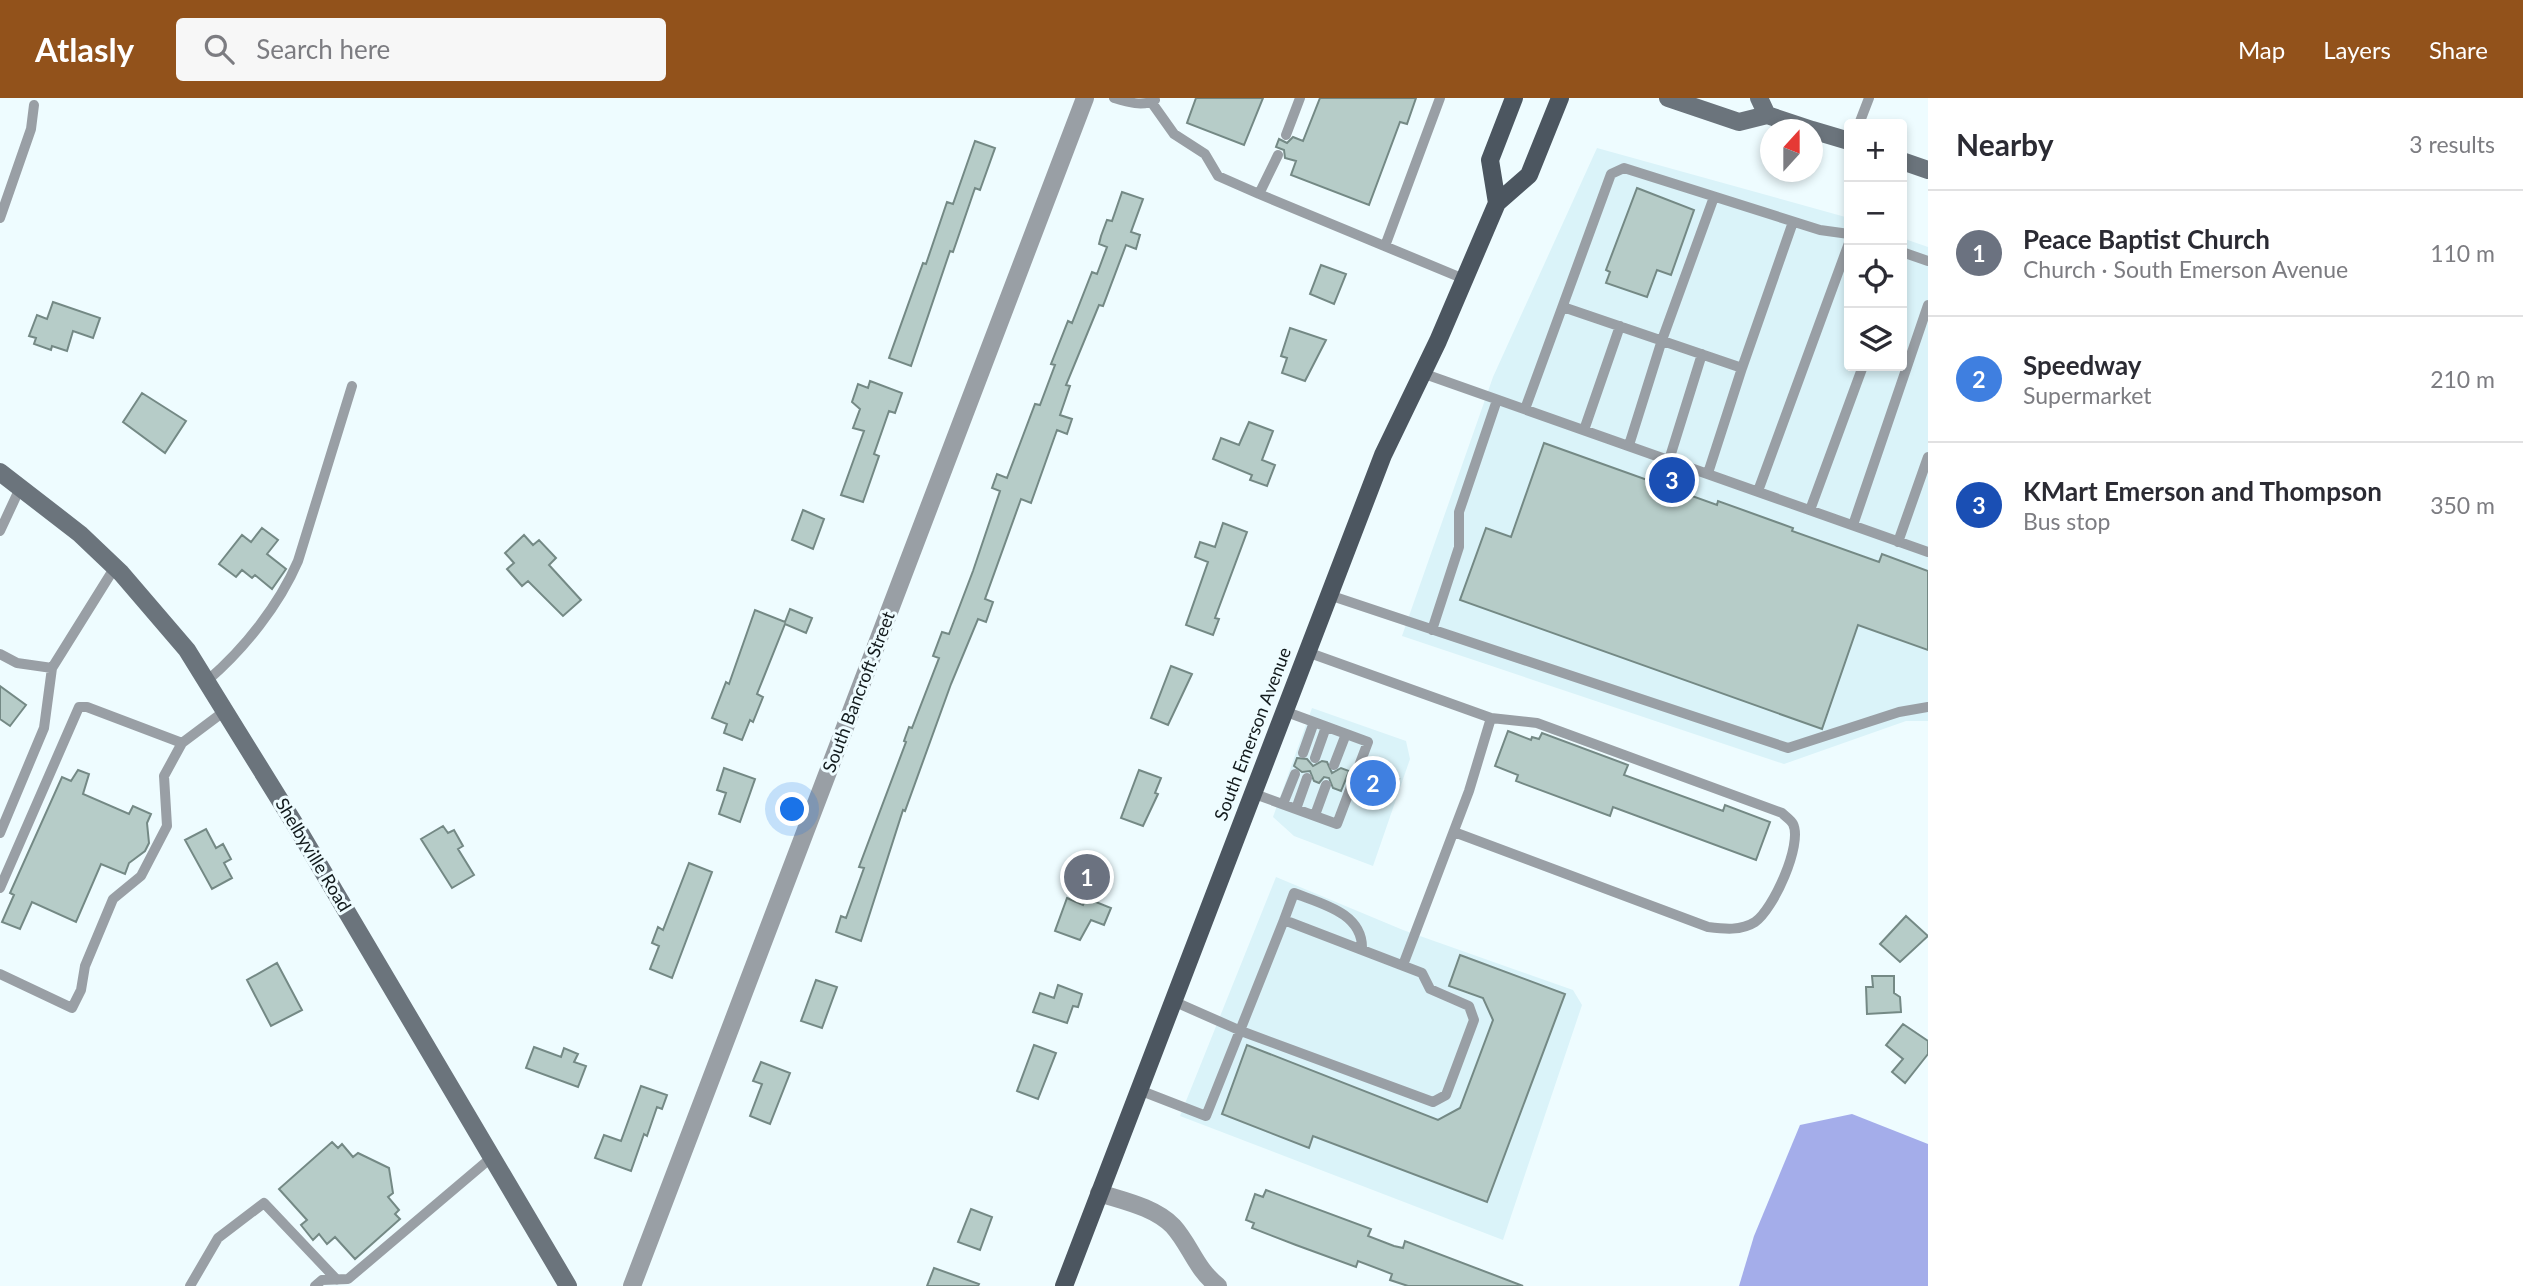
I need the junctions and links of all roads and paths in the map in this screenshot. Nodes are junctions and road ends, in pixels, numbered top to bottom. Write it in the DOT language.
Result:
graph roads {
  1 [pos="1086,98"];
  2 [pos="1114,98"];
  3 [pos="1300,98"];
  4 [pos="1440,98"];
  5 [pos="1514,98"];
  6 [pos="1560,98"];
  7 [pos="1668,98"];
  8 [pos="1759,98"];
  9 [pos="1869,98"];
  10 [pos="1154,100"];
  11 [pos="34,105"];
  12 [pos="1770,107"];
  13 [pos="1792,119"];
  14 [pos="1861,119"];
  15 [pos="1823,133"];
  16 [pos="1286,135"];
  17 [pos="1844,140"];
  18 [pos="1278,155"];
  19 [pos="1907,163"];
  20 [pos="1928,170"];
  21 [pos="1259,194"];
  22 [pos="1714,197"];
  23 [pos="1497,203"];
  24 [pos="0,218"];
  25 [pos="1793,222"];
  26 [pos="1844,233"];
  27 [pos="1848,245"];
  28 [pos="1385,246"];
  29 [pos="1907,253"];
  30 [pos="1928,261"];
  31 [pos="1464,279"];
  32 [pos="1928,305"];
  33 [pos="1563,307"];
  34 [pos="1620,326"];
  35 [pos="1662,340"];
  36 [pos="1702,354"];
  37 [pos="1742,368"];
  38 [pos="1861,371"];
  39 [pos="1422,373"];
  40 [pos="352,386"];
  41 [pos="1497,400"];
  42 [pos="1525,409"];
  43 [pos="1584,430"];
  44 [pos="1629,445"];
  45 [pos="1928,457"];
  46 [pos="1669,460"];
  47 [pos="0,472"];
  48 [pos="1709,474"];
  49 [pos="20,488"];
  50 [pos="1758,491"];
  51 [pos="1810,510"];
  52 [pos="1853,525"];
  53 [pos="0,531"];
  54 [pos="1898,542"];
  55 [pos="1928,552"];
  56 [pos="115,567"];
  57 [pos="1329,595"];
  58 [pos="1432,630"];
  59 [pos="1307,652"];
  60 [pos="0,654"];
  61 [pos="52,668"];
  62 [pos="208,680"];
  63 [pos="1928,707"];
  64 [pos="226,710"];
  65 [pos="1284,711"];
  66 [pos="1491,718"];
  67 [pos="1314,722"];
  68 [pos="1326,727"];
  69 [pos="1346,734"];
  70 [pos="182,743"];
  71 [pos="1303,753"];
  72 [pos="1315,758"];
  73 [pos="1334,765"];
  74 [pos="1295,774"];
  75 [pos="1307,778"];
  76 [pos="1326,786"];
  77 [pos="1252,793"];
  78 [pos="1283,804"];
  79 [pos="1296,809"];
  80 [pos="1315,815"];
  81 [pos="1454,832"];
  82 [pos="0,833"];
  83 [pos="0,888"];
  84 [pos="1284,920"];
  85 [pos="1362,949"];
  86 [pos="1403,965"];
  87 [pos="0,974"];
  88 [pos="1173,1000"];
  89 [pos="1241,1031"];
  90 [pos="1139,1090"];
  91 [pos="492,1157"];
  92 [pos="1099,1193"];
  93 [pos="337,1280"];
  94 [pos="190,1286"];
  95 [pos="315,1286"];
  96 [pos="568,1286"];
  97 [pos="632,1286"];
  98 [pos="1064,1286"];
  99 [pos="1218,1286"];
  1 -- 97 [label="street, South Bancroft Street"];
  2 -- 10 [label="lane"];
  3 -- 16 [label="lane"];
  4 -- 28 [label="lane"];
  5 -- 23 [label="main road"];
  6 -- 23 [label="main road, South Emerson Avenue"];
  7 -- 12 [label="main road"];
  8 -- 12 [label="main road"];
  9 -- 14 [label="lane"];
  10 -- 21 [label="lane"];
  11 -- 24 [label="lane"];
  12 -- 13 [label="main road"];
  15 -- 17 [label="main road"];
  18 -- 21 [label="lane"];
  19 -- 20 [label="main road"];
  21 -- 28 [label="lane"];
  22 -- 25 [label="lane"];
  22 -- 33 [label="lane"];
  22 -- 35 [label="lane"];
  23 -- 31 [label="main road, South Emerson Avenue"];
  25 -- 26 [label="lane"];
  25 -- 37 [label="lane"];
  27 -- 50 [label="lane"];
  28 -- 31 [label="lane"];
  29 -- 30 [label="lane"];
  31 -- 39 [label="main road, South Emerson Avenue"];
  32 -- 52 [label="lane"];
  33 -- 34 [label="lane"];
  33 -- 42 [label="lane"];
  34 -- 35 [label="lane"];
  34 -- 43 [label="lane"];
  35 -- 36 [label="lane"];
  35 -- 44 [label="lane"];
  36 -- 37 [label="lane"];
  36 -- 46 [label="lane"];
  37 -- 48 [label="lane"];
  38 -- 51 [label="lane"];
  39 -- 41 [label="lane"];
  39 -- 57 [label="main road, South Emerson Avenue"];
  40 -- 62 [label="lane"];
  41 -- 42 [label="lane"];
  41 -- 58 [label="lane"];
  42 -- 43 [label="lane"];
  43 -- 44 [label="lane"];
  44 -- 46 [label="lane"];
  45 -- 54 [label="lane"];
  46 -- 48 [label="lane"];
  47 -- 49 [label="main road, Shelbyville Road"];
  48 -- 50 [label="lane"];
  49 -- 53 [label="lane"];
  49 -- 56 [label="main road, Shelbyville Road"];
  50 -- 51 [label="lane"];
  51 -- 52 [label="lane"];
  52 -- 54 [label="lane"];
  54 -- 55 [label="lane"];
  56 -- 61 [label="lane"];
  56 -- 62 [label="main road, Shelbyville Road"];
  57 -- 58 [label="lane"];
  57 -- 59 [label="main road, South Emerson Avenue"];
  58 -- 63 [label="lane"];
  59 -- 65 [label="main road, South Emerson Avenue"];
  59 -- 66 [label="lane"];
  60 -- 61 [label="lane"];
  61 -- 82 [label="lane"];
  62 -- 64 [label="main road, Shelbyville Road"];
  64 -- 70 [label="lane"];
  64 -- 91 [label="main road, Shelbyville Road"];
  65 -- 67 [label="lane"];
  65 -- 77 [label="main road, South Emerson Avenue"];
  66 -- 81 [label="lane"];
  66 -- 81 [label="lane"];
  67 -- 68 [label="lane"];
  67 -- 71 [label="lane"];
  68 -- 69 [label="lane"];
  68 -- 72 [label="lane"];
  69 -- 73 [label="lane"];
  69 -- 80 [label="lane"];
  70 -- 83 [label="lane"];
  70 -- 87 [label="lane"];
  74 -- 78 [label="lane"];
  75 -- 79 [label="lane"];
  76 -- 80 [label="lane"];
  77 -- 78 [label="lane"];
  77 -- 88 [label="main road, South Emerson Avenue"];
  78 -- 79 [label="lane"];
  79 -- 80 [label="lane"];
  81 -- 86 [label="lane"];
  84 -- 85 [label="lane"];
  84 -- 85 [label="lane"];
  84 -- 89 [label="lane"];
  85 -- 86 [label="lane"];
  86 -- 89 [label="lane"];
  88 -- 89 [label="lane"];
  88 -- 90 [label="main road, South Emerson Avenue"];
  89 -- 90 [label="lane"];
  90 -- 92 [label="main road, South Emerson Avenue"];
  91 -- 93 [label="lane"];
  91 -- 96 [label="main road, Shelbyville Road"];
  92 -- 98 [label="main road, South Emerson Avenue"];
  92 -- 99 [label="street"];
  93 -- 94 [label="lane"];
  93 -- 95 [label="lane"];
}
